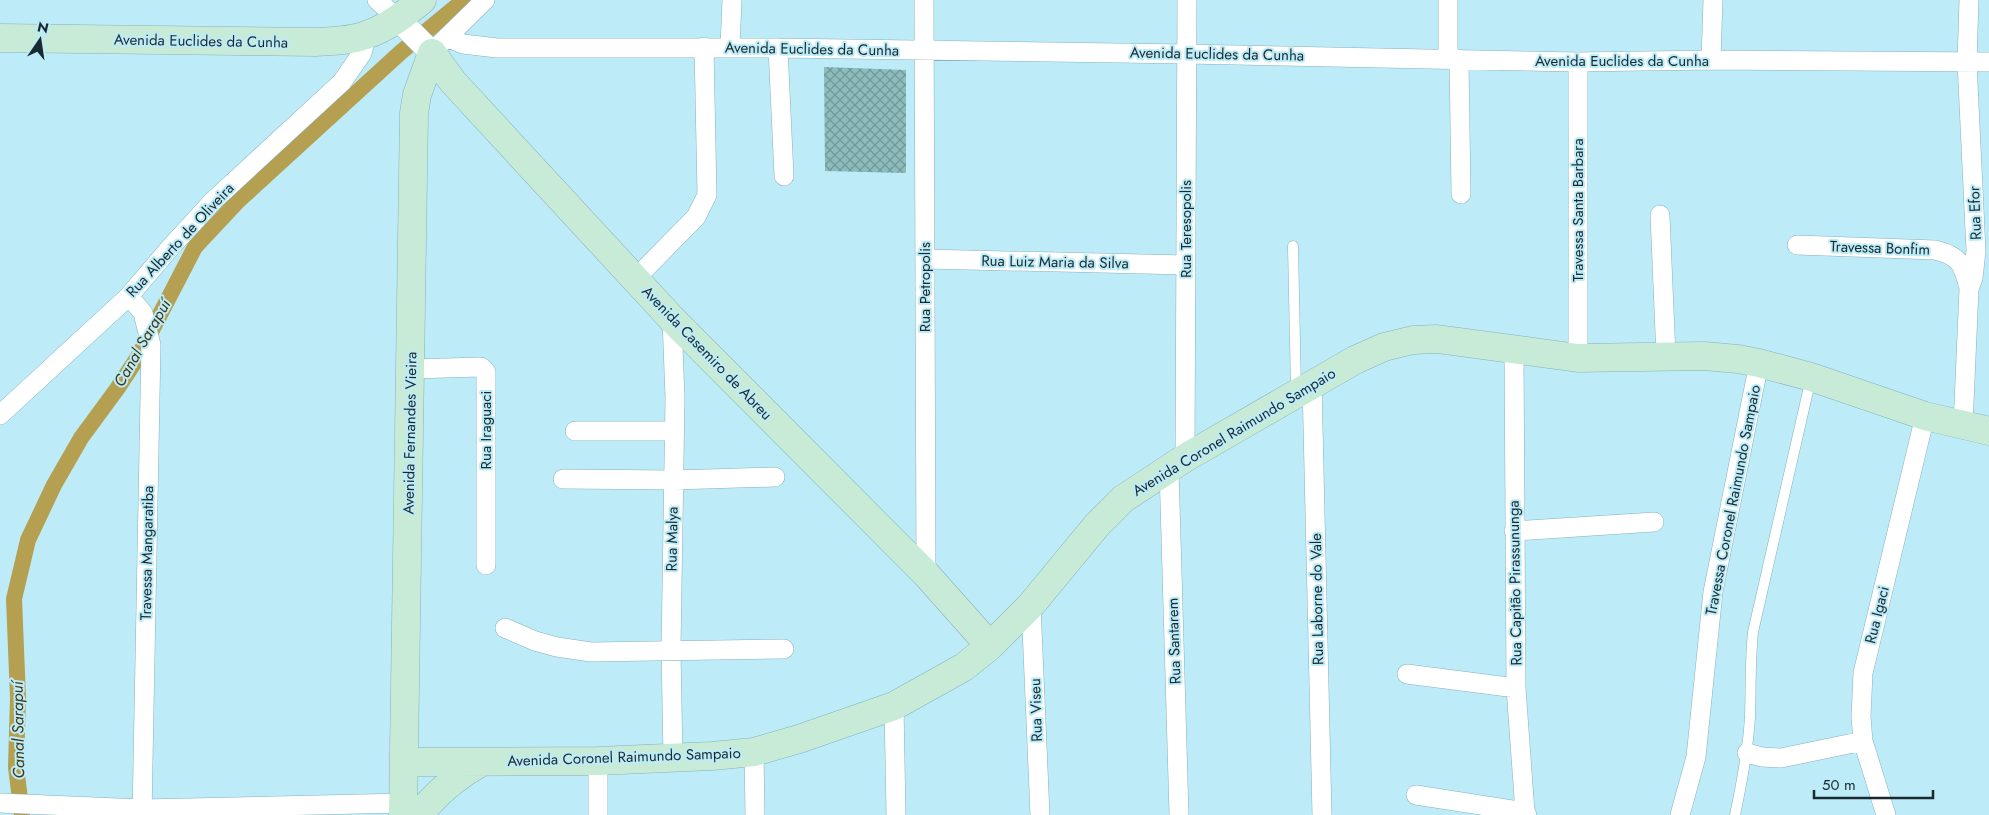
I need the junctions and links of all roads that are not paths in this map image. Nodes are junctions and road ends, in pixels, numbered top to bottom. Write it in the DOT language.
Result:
graph roads {
  1 [pos="377,0"];
  2 [pos="422,0"];
  3 [pos="485,0"];
  4 [pos="732,0"];
  5 [pos="924,0"];
  6 [pos="1186,0"];
  7 [pos="1448,0"];
  8 [pos="1712,0"];
  9 [pos="1969,0"];
  10 [pos="403,24"];
  11 [pos="367,35"];
  12 [pos="0,38"];
  13 [pos="434,45"];
  14 [pos="704,47"];
  15 [pos="730,48"];
  16 [pos="778,48"];
  17 [pos="923,50"];
  18 [pos="1187,54"];
  19 [pos="1454,59"];
  20 [pos="1711,60"];
  21 [pos="1578,62"];
  22 [pos="1967,62"];
  23 [pos="1989,62"];
  24 [pos="784,176"];
  25 [pos="1461,194"];
  26 [pos="1660,215"];
  27 [pos="1797,245"];
  28 [pos="1293,246"];
  29 [pos="925,259"];
  30 [pos="1186,265"];
  31 [pos="635,279"];
  32 [pos="1977,281"];
  33 [pos="129,296"];
  34 [pos="672,319"];
  35 [pos="1514,350"];
  36 [pos="1666,357"];
  37 [pos="1578,358"];
  38 [pos="1759,363"];
  39 [pos="411,369"];
  40 [pos="1811,377"];
  41 [pos="1304,388"];
  42 [pos="0,414"];
  43 [pos="1925,416"];
  44 [pos="1976,428"];
  45 [pos="575,431"];
  46 [pos="674,431"];
  47 [pos="1177,463"];
  48 [pos="775,477"];
  49 [pos="563,479"];
  50 [pos="673,480"];
  51 [pos="1654,522"];
  52 [pos="1514,531"];
  53 [pos="486,565"];
  54 [pos="926,574"];
  55 [pos="1031,606"];
  56 [pos="505,628"];
  57 [pos="990,646"];
  58 [pos="784,649"];
  59 [pos="671,650"];
  60 [pos="1407,674"];
  61 [pos="1516,688"];
  62 [pos="894,706"];
  63 [pos="1863,741"];
  64 [pos="754,752"];
  65 [pos="1747,753"];
  66 [pos="673,758"];
  67 [pos="598,761"];
  68 [pos="404,762"];
  69 [pos="482,762"];
  70 [pos="1416,795"];
  71 [pos="3,804"];
  72 [pos="300,810"];
  73 [pos="409,811"];
  74 [pos="142,812"];
  75 [pos="1526,814"];
  76 [pos="598,815"];
  77 [pos="756,815"];
  78 [pos="896,815"];
  79 [pos="1040,815"];
  80 [pos="1179,815"];
  81 [pos="1322,815"];
  82 [pos="1680,815"];
  83 [pos="1735,815"];
  84 [pos="1886,815"];
  1 -- 10 [label="street"];
  2 -- 10 [label="main road, Avenida Euclides da Cunha"];
  3 -- 13 [label="street"];
  4 -- 15 [label="street"];
  5 -- 17 [label="street, Rua Petropolis"];
  6 -- 18 [label="street, Rua Teresopolis"];
  7 -- 19 [label="street"];
  8 -- 20 [label="street"];
  9 -- 22 [label="street, Rua Efor"];
  10 -- 11 [label="main road, Avenida Euclides da Cunha"];
  10 -- 13 [label="street"];
  11 -- 12 [label="main road, Avenida Euclides da Cunha"];
  11 -- 33 [label="street, Rua Alberto de Oliveira"];
  13 -- 14 [label="street, Avenida Euclides da Cunha"];
  13 -- 31 [label="main road, Avenida Casemiro de Abreu"];
  13 -- 39 [label="main road, Avenida Fernandes Vieira"];
  14 -- 15 [label="street, Avenida Euclides da Cunha"];
  14 -- 31 [label="street"];
  15 -- 16 [label="street, Avenida Euclides da Cunha"];
  16 -- 17 [label="street, Avenida Euclides da Cunha"];
  16 -- 24 [label="street"];
  17 -- 18 [label="street, Avenida Euclides da Cunha"];
  17 -- 29 [label="street, Rua Petropolis"];
  18 -- 19 [label="street, Avenida Euclides da Cunha"];
  18 -- 30 [label="street, Rua Teresopolis"];
  19 -- 21 [label="street, Avenida Euclides da Cunha"];
  19 -- 25 [label="street"];
  20 -- 21 [label="street, Avenida Euclides da Cunha"];
  20 -- 22 [label="street, Avenida Euclides da Cunha"];
  21 -- 37 [label="street, Travessa Santa Barbara"];
  22 -- 23 [label="street, Avenida Euclides da Cunha"];
  22 -- 32 [label="street, Rua Efor"];
  26 -- 36 [label="street"];
  27 -- 32 [label="street, Travessa Bonfim"];
  28 -- 41 [label="lane"];
  29 -- 30 [label="street, Rua Luiz Maria da Silva"];
  29 -- 54 [label="street, Rua Petropolis"];
  30 -- 47 [label="street, Rua Teresopolis"];
  31 -- 34 [label="main road, Avenida Casemiro de Abreu"];
  32 -- 44 [label="street, Rua Efor"];
  33 -- 42 [label="street, Rua Alberto de Oliveira"];
  33 -- 74 [label="street, Travessa Mangaratiba"];
  34 -- 46 [label="street, Rua Malya"];
  34 -- 54 [label="main road, Avenida Casemiro de Abreu"];
  35 -- 37 [label="main road, Avenida Coronel Raimundo Sampaio"];
  35 -- 41 [label="main road, Avenida Coronel Raimundo Sampaio"];
  35 -- 52 [label="street, Rua Capitão Pirassununga"];
  36 -- 37 [label="main road, Avenida Coronel Raimundo Sampaio"];
  36 -- 38 [label="main road, Avenida Coronel Raimundo Sampaio"];
  38 -- 40 [label="main road, Avenida Coronel Raimundo Sampaio"];
  38 -- 82 [label="street, Travessa Coronel Raimundo Sampaio"];
  39 -- 53 [label="street, Rua Iraguaci"];
  39 -- 68 [label="main road, Avenida Fernandes Vieira"];
  40 -- 43 [label="main road, Avenida Coronel Raimundo Sampaio"];
  40 -- 65 [label="lane"];
  41 -- 47 [label="main road, Avenida Coronel Raimundo Sampaio"];
  41 -- 81 [label="street, Rua Laborne do Vale"];
  43 -- 44 [label="main road, Avenida Coronel Raimundo Sampaio"];
  43 -- 63 [label="street, Rua Igaci"];
  45 -- 46 [label="street"];
  46 -- 50 [label="street, Rua Malya"];
  47 -- 55 [label="main road, Avenida Coronel Raimundo Sampaio"];
  47 -- 80 [label="street, Rua Santarem"];
  48 -- 50 [label="street"];
  49 -- 50 [label="street"];
  50 -- 59 [label="street, Rua Malya"];
  51 -- 52 [label="street"];
  52 -- 61 [label="street, Rua Capitão Pirassununga"];
  54 -- 57 [label="main road, Avenida Casemiro de Abreu"];
  55 -- 57 [label="main road, Avenida Coronel Raimundo Sampaio"];
  55 -- 79 [label="street, Rua Viseu"];
  56 -- 59 [label="street"];
  57 -- 62 [label="main road, Avenida Coronel Raimundo Sampaio"];
  58 -- 59 [label="street"];
  59 -- 66 [label="street, Rua Malya"];
  60 -- 61 [label="street"];
  61 -- 75 [label="street, Rua Capitão Pirassununga"];
  62 -- 64 [label="main road, Avenida Coronel Raimundo Sampaio"];
  62 -- 78 [label="street"];
  63 -- 65 [label="street"];
  63 -- 84 [label="street, Rua Igaci"];
  64 -- 66 [label="main road, Avenida Coronel Raimundo Sampaio"];
  64 -- 77 [label="street"];
  65 -- 83 [label="lane"];
  66 -- 67 [label="main road, Avenida Coronel Raimundo Sampaio"];
  67 -- 69 [label="main road, Avenida Coronel Raimundo Sampaio"];
  67 -- 76 [label="street"];
  68 -- 69 [label="main road, Avenida Coronel Raimundo Sampaio"];
  68 -- 73 [label="main road, Avenida Fernandes Vieira"];
  69 -- 73 [label="main road"];
  70 -- 75 [label="street"];
  71 -- 74 [label="street"];
  72 -- 73 [label="street"];
  72 -- 74 [label="street"];
}
